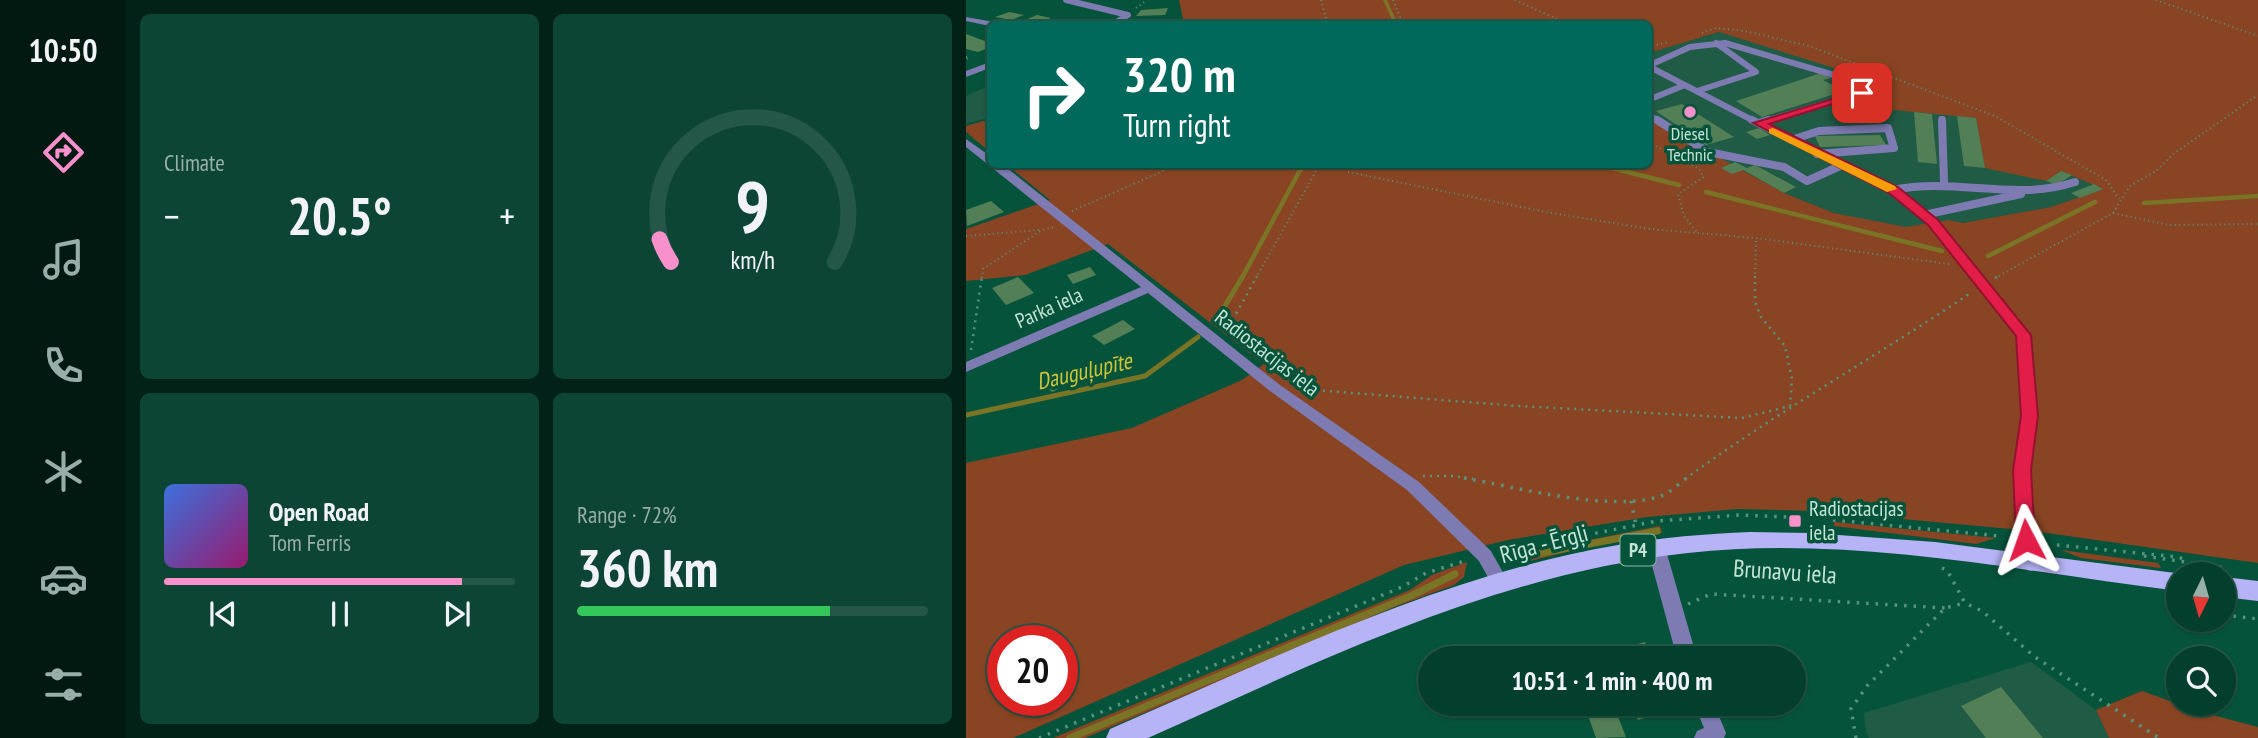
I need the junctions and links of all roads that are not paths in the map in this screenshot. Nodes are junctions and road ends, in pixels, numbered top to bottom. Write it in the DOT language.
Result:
graph roads {
  1 [pos="1066,0"];
  2 [pos="966,19"];
  3 [pos="1118,21"];
  4 [pos="987,23"];
  5 [pos="1716,43"];
  6 [pos="1652,65"];
  7 [pos="987,66"];
  8 [pos="1652,68"];
  9 [pos="966,74"];
  10 [pos="1685,85"];
  11 [pos="1697,91"];
  12 [pos="1652,98"];
  13 [pos="1652,117"];
  14 [pos="1942,119"];
  15 [pos="1759,123"];
  16 [pos="1791,140"];
  17 [pos="966,142"];
  18 [pos="980,152"];
  19 [pos="1817,154"];
  20 [pos="966,157"];
  21 [pos="987,158"];
  22 [pos="1840,166"];
  23 [pos="1000,168"];
  24 [pos="1944,182"];
  25 [pos="2074,182"];
  26 [pos="1893,190"];
  27 [pos="2031,191"];
  28 [pos="1924,215"];
  29 [pos="1149,288"];
  30 [pos="967,367"];
  31 [pos="1656,547"];
  32 [pos="2031,564"];
  33 [pos="2166,580"];
  34 [pos="2236,581"];
  35 [pos="1501,584"];
  36 [pos="2258,591"];
  37 [pos="1683,646"];
  38 [pos="1707,716"];
  39 [pos="1713,736"];
  40 [pos="1119,738"];
  1 -- 3 [label="lane"];
  2 -- 4 [label="street"];
  5 -- 6 [label="lane"];
  5 -- 11 [label="lane"];
  5 -- 15 [label="lane"];
  7 -- 9 [label="street"];
  8 -- 10 [label="lane"];
  10 -- 11 [label="lane"];
  10 -- 12 [label="lane"];
  11 -- 15 [label="lane"];
  13 -- 22 [label="lane"];
  14 -- 24 [label="lane"];
  15 -- 16 [label="lane"];
  16 -- 19 [label="lane"];
  16 -- 19 [label="lane"];
  17 -- 18 [label="street"];
  18 -- 20 [label="street"];
  18 -- 21 [label="street"];
  19 -- 22 [label="lane"];
  22 -- 26 [label="lane"];
  23 -- 29 [label="street, Radiostacijas iela"];
  24 -- 26 [label="lane"];
  24 -- 27 [label="lane"];
  25 -- 27 [label="lane"];
  26 -- 28 [label="lane"];
  27 -- 28 [label="lane"];
  28 -- 32 [label="lane"];
  29 -- 30 [label="street, Parka iela"];
  29 -- 35 [label="street, Radiostacijas iela"];
  31 -- 32 [label="main road, Rīga - Ērgļi / P4"];
  31 -- 35 [label="main road, Rīga - Ērgļi / P4"];
  31 -- 37 [label="street"];
  32 -- 33 [label="main road, Rīga - Ērgļi / P4"];
  34 -- 36 [label="main road"];
  35 -- 40 [label="main road, Rīga - Ērgļi / P4"];
  38 -- 39 [label="street"];
}
